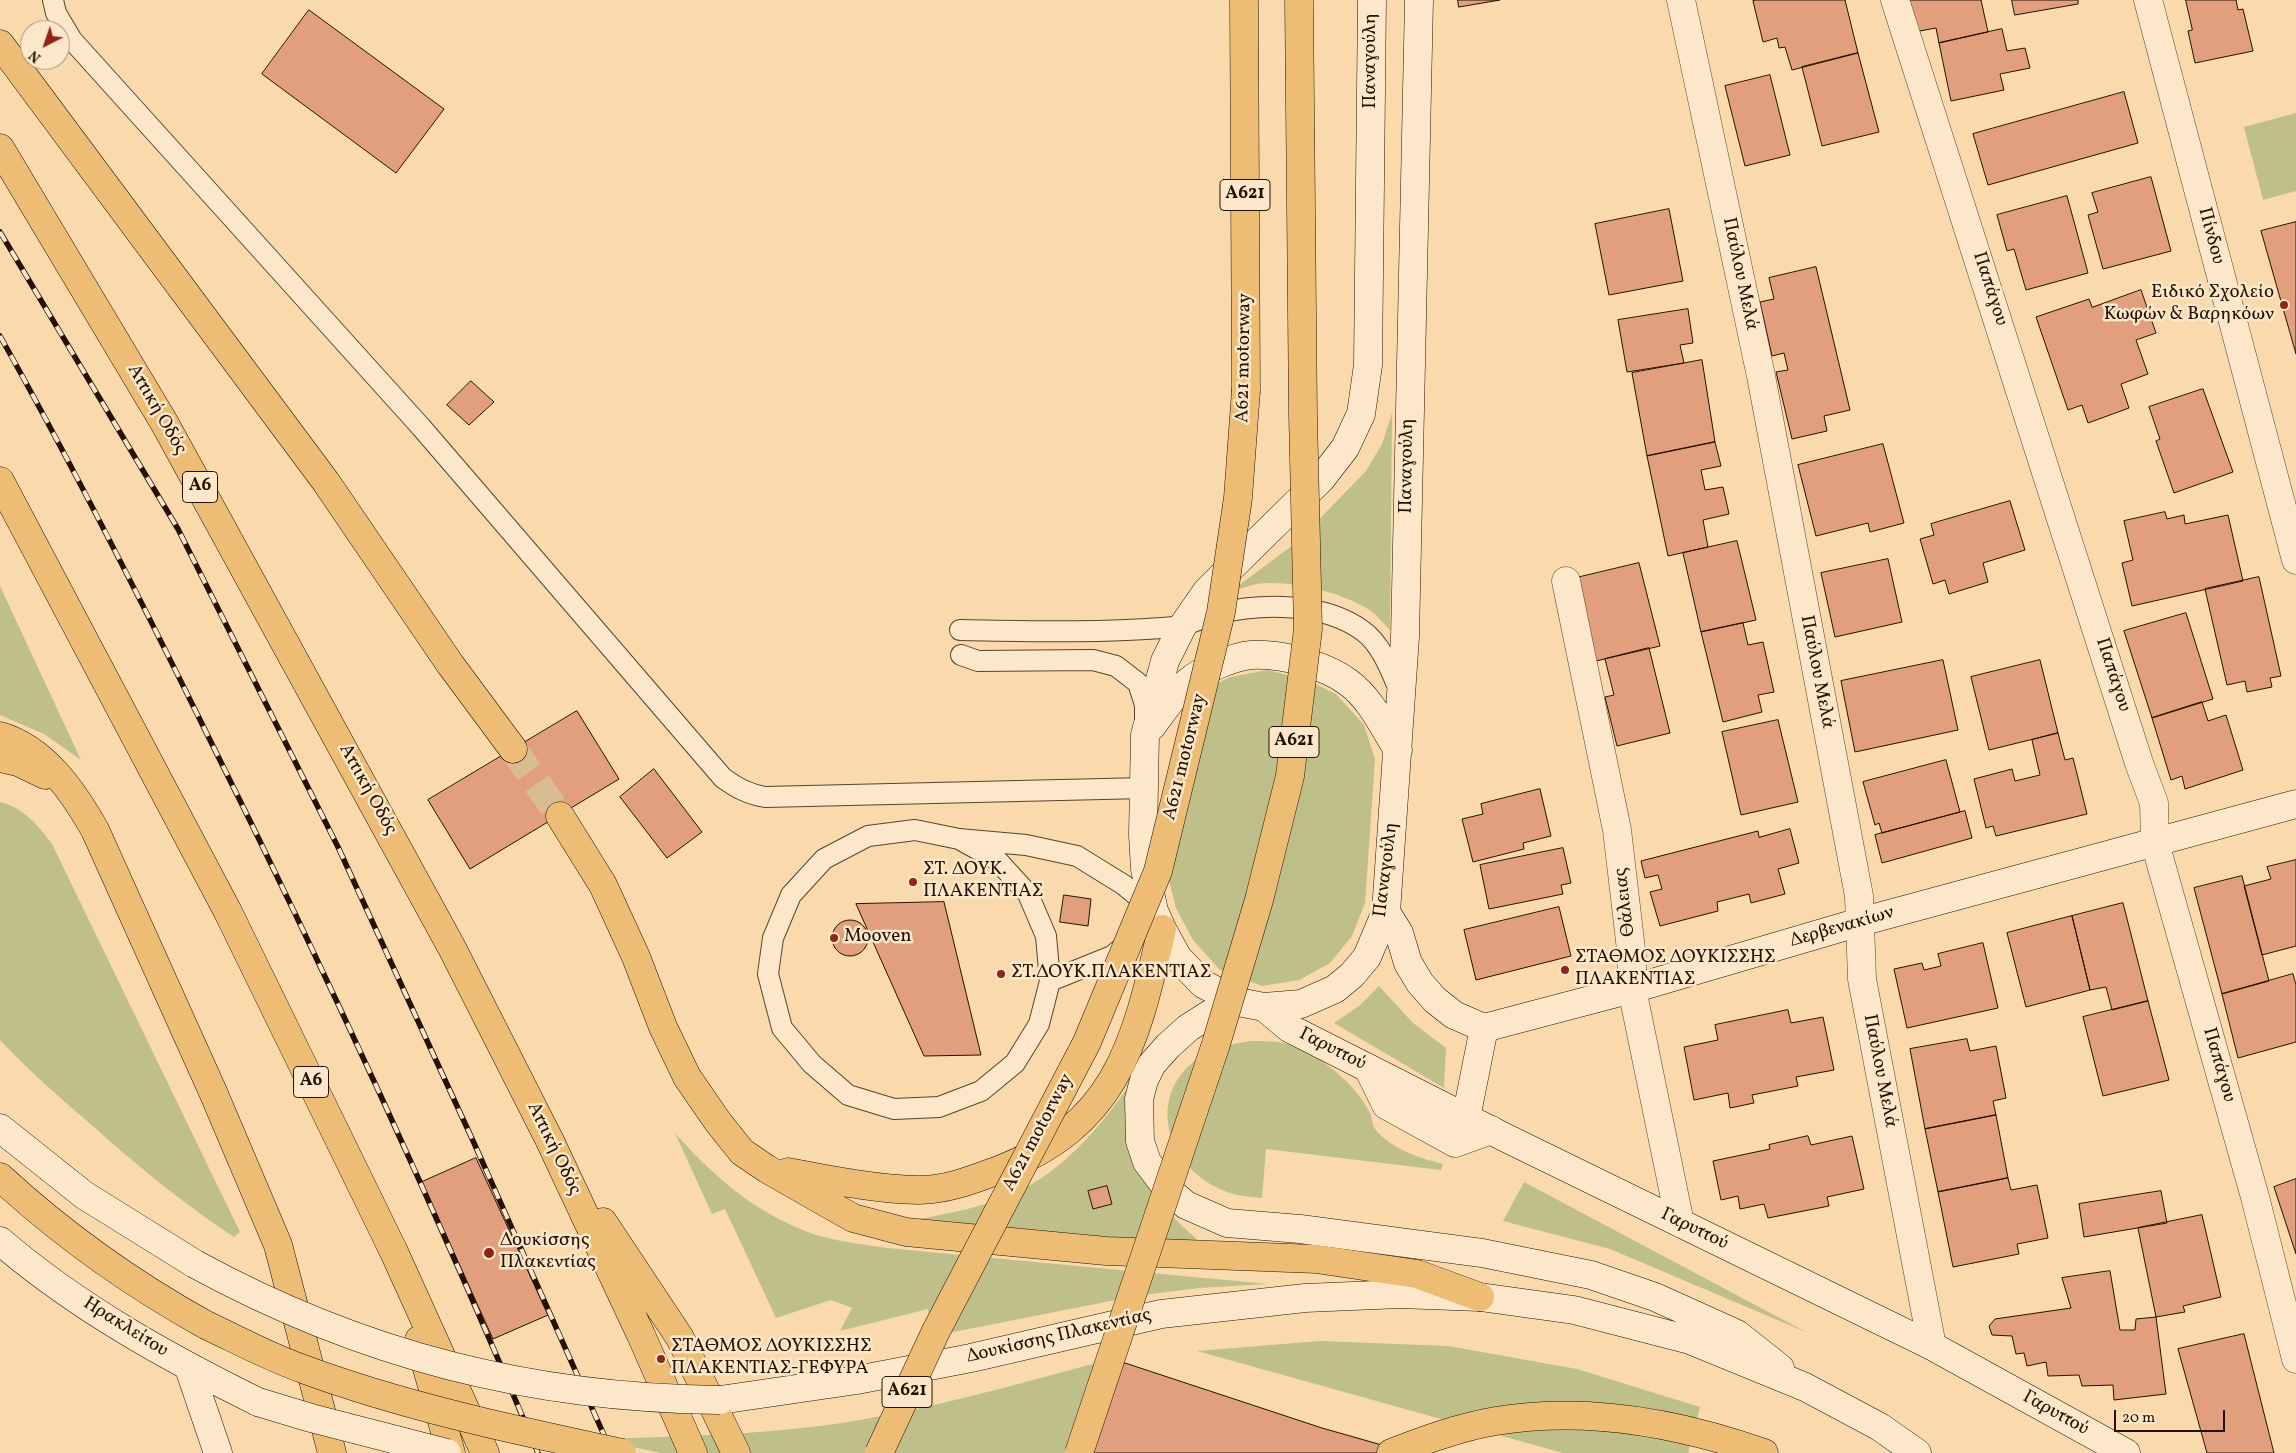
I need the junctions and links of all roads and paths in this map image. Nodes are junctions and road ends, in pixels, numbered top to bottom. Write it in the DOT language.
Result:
graph roads {
  1 [pos="53,0"];
  2 [pos="1244,0"];
  3 [pos="1299,0"];
  4 [pos="1372,0"];
  5 [pos="1418,0"];
  6 [pos="1681,0"];
  7 [pos="1895,0"];
  8 [pos="2148,0"];
  9 [pos="0,44"];
  10 [pos="0,148"];
  11 [pos="0,481"];
  12 [pos="2296,560"];
  13 [pos="1566,581"];
  14 [pos="1182,627"];
  15 [pos="960,630"];
  16 [pos="961,655"];
  17 [pos="1402,696"];
  18 [pos="1145,735"];
  19 [pos="0,736"];
  20 [pos="513,749"];
  21 [pos="1398,750"];
  22 [pos="0,758"];
  23 [pos="1145,788"];
  24 [pos="70,790"];
  25 [pos="2296,804"];
  26 [pos="560,816"];
  27 [pos="959,839"];
  28 [pos="2155,843"];
  29 [pos="1386,912"];
  30 [pos="1158,920"];
  31 [pos="1860,922"];
  32 [pos="1050,981"];
  33 [pos="1632,989"];
  34 [pos="1251,1004"];
  35 [pos="1484,1028"];
  36 [pos="1368,1068"];
  37 [pos="1466,1118"];
  38 [pos="0,1128"];
  39 [pos="1491,1130"];
  40 [pos="550,1141"];
  41 [pos="767,1168"];
  42 [pos="0,1177"];
  43 [pos="1680,1223"];
  44 [pos="0,1241"];
  45 [pos="394,1252"];
  46 [pos="1480,1297"];
  47 [pos="1932,1346"];
  48 [pos="2296,1359"];
  49 [pos="190,1368"];
  50 [pos="1805,1387"];
  51 [pos="218,1453"];
  52 [pos="332,1453"];
  53 [pos="449,1453"];
  54 [pos="485,1453"];
  55 [pos="622,1453"];
  56 [pos="693,1453"];
  57 [pos="736,1453"];
  58 [pos="879,1453"];
  59 [pos="1080,1453"];
  60 [pos="1391,1453"];
  61 [pos="1764,1453"];
  62 [pos="1917,1453"];
  63 [pos="2126,1453"];
  1 -- 23 [label="lane"];
  2 -- 58 [label="highway, A621 motorway / Α621, bridge"];
  3 -- 59 [label="highway, Α621, bridge"];
  4 -- 14 [label="street, Παναγούλη"];
  5 -- 17 [label="street, Παναγούλη"];
  6 -- 31 [label="street, Παύλου Μελά"];
  7 -- 28 [label="street, Παπάγου"];
  8 -- 12 [label="street, Πίνδου"];
  9 -- 20 [label="highway"];
  10 -- 40 [label="highway, Αττική Οδός / Α6"];
  11 -- 45 [label="highway, Α6"];
  13 -- 33 [label="street, Θάλειας"];
  14 -- 15 [label="lane"];
  14 -- 17 [label="lane"];
  14 -- 18 [label="street, Παναγούλη"];
  16 -- 18 [label="lane"];
  17 -- 21 [label="street, Παναγούλη"];
  18 -- 21 [label="street"];
  18 -- 23 [label="street, Παναγούλη"];
  19 -- 24 [label="highway"];
  21 -- 29 [label="street, Παναγούλη"];
  22 -- 24 [label="highway"];
  23 -- 30 [label="street, Παναγούλη"];
  24 -- 52 [label="highway"];
  25 -- 28 [label="street, Δερβενακίων"];
  26 -- 41 [label="highway"];
  27 -- 30 [label="lane"];
  27 -- 32 [label="lane"];
  27 -- 32 [label="lane"];
  28 -- 31 [label="street, Δερβενακίων"];
  28 -- 48 [label="street, Παπάγου"];
  29 -- 34 [label="street, Παναγούλη"];
  29 -- 35 [label="street"];
  30 -- 32 [label="lane"];
  30 -- 34 [label="street, Παναγούλη"];
  30 -- 41 [label="highway"];
  31 -- 33 [label="street, Δερβενακίων"];
  31 -- 47 [label="street, Παύλου Μελά"];
  33 -- 35 [label="street, Δερβενακίων"];
  33 -- 43 [label="street, Θάλειας"];
  34 -- 36 [label="street, Γαρυττού"];
  34 -- 50 [label="street"];
  35 -- 37 [label="street"];
  36 -- 37 [label="street, Γαρυττού"];
  36 -- 39 [label="street"];
  37 -- 39 [label="street, Γαρυττού"];
  38 -- 46 [label="street, Δουκίσσης Πλακεντίας, bridge"];
  39 -- 43 [label="street, Γαρυττού"];
  40 -- 56 [label="highway, Αττική Οδός / Α6"];
  40 -- 57 [label="highway"];
  41 -- 46 [label="highway"];
  42 -- 55 [label="highway, bridge"];
  43 -- 47 [label="street, Γαρυττού"];
  44 -- 49 [label="street, Ηρακλείτου"];
  45 -- 53 [label="highway"];
  45 -- 54 [label="highway, Α6"];
  46 -- 50 [label="street, Δουκίσσης Πλακεντίας"];
  47 -- 63 [label="street, Γαρυττού"];
  49 -- 51 [label="street"];
  49 -- 53 [label="street, Ηρακλείτου, bridge"];
  50 -- 62 [label="street, Δουκίσσης Πλακεντίας"];
  60 -- 61 [label="highway"];
}
